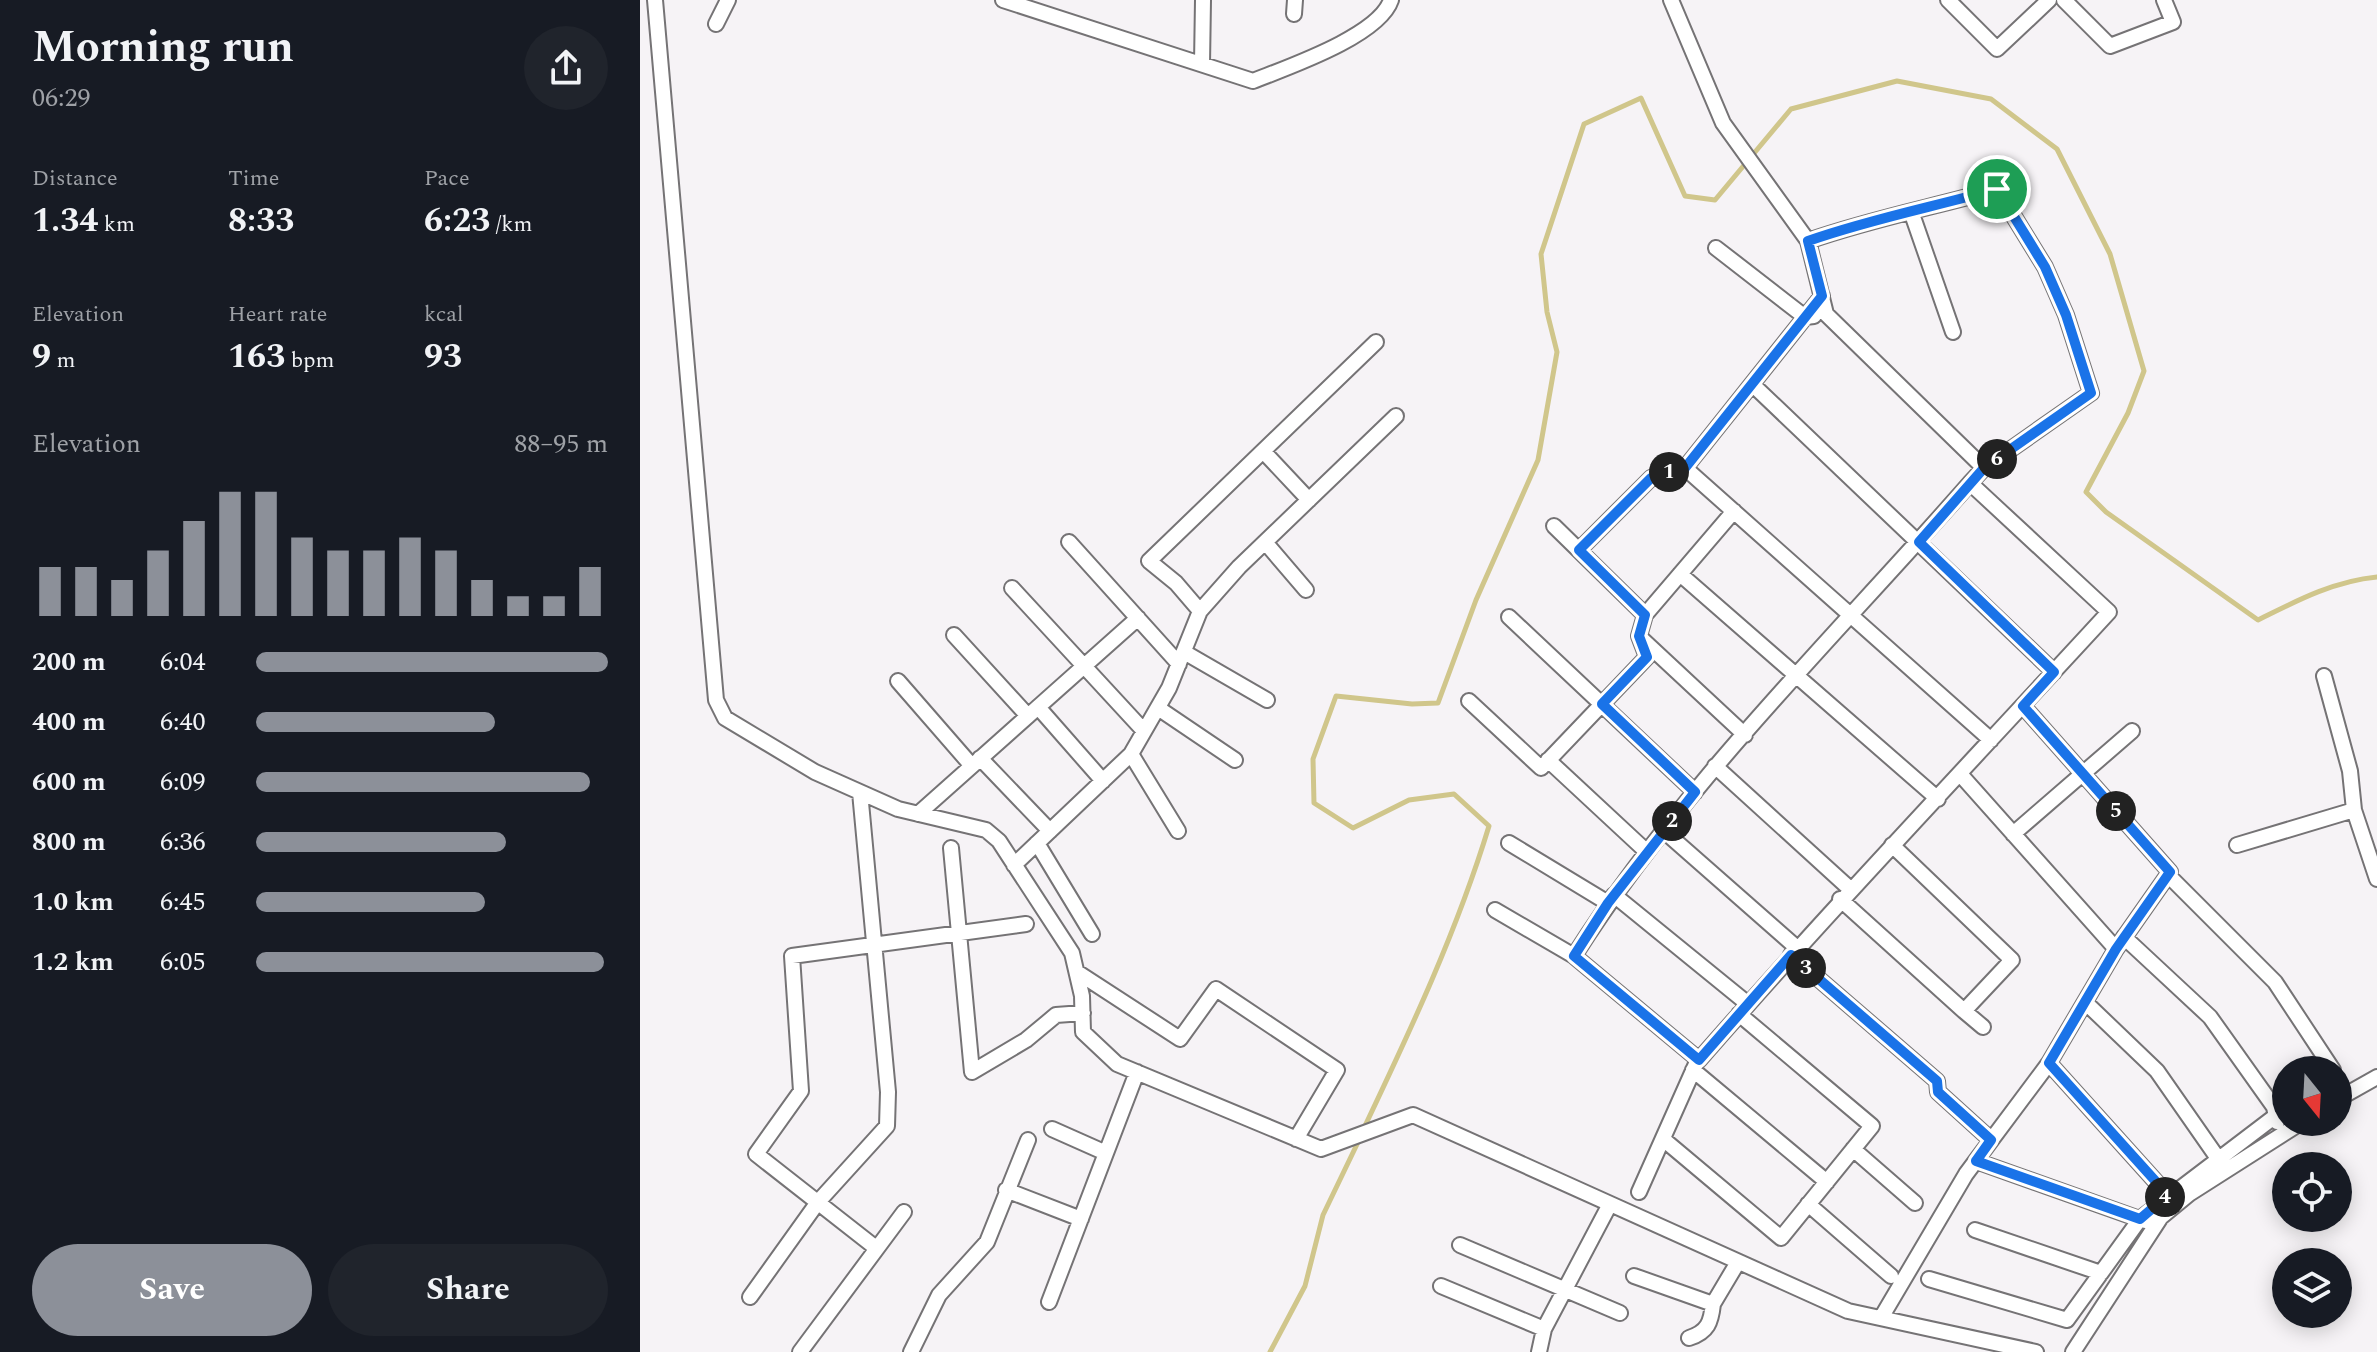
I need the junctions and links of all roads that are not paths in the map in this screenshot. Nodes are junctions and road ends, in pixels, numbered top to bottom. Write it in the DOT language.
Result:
graph roads {
  1 [pos="655,0"];
  2 [pos="728,0"];
  3 [pos="1003,0"];
  4 [pos="1203,0"];
  5 [pos="1391,0"];
  6 [pos="1671,0"];
  7 [pos="1948,0"];
  8 [pos="2049,0"];
  9 [pos="2064,0"];
  10 [pos="2164,0"];
  11 [pos="716,24"];
  12 [pos="1202,64"];
  13 [pos="1912,214"];
  14 [pos="1808,241"];
  15 [pos="1716,248"];
  16 [pos="1822,296"];
  17 [pos="1826,314"];
  18 [pos="1805,317"];
  19 [pos="1953,332"];
  20 [pos="1376,342"];
  21 [pos="1752,384"];
  22 [pos="1396,416"];
  23 [pos="1263,451"];
  24 [pos="1685,468"];
  25 [pos="1984,468"];
  26 [pos="1970,483"];
  27 [pos="1309,500"];
  28 [pos="1734,511"];
  29 [pos="1554,526"];
  30 [pos="1069,542"];
  31 [pos="1265,542"];
  32 [pos="1919,542"];
  33 [pos="1579,550"];
  34 [pos="1680,574"];
  35 [pos="1012,588"];
  36 [pos="1306,590"];
  37 [pos="1200,611"];
  38 [pos="1645,615"];
  39 [pos="1853,616"];
  40 [pos="1509,617"];
  41 [pos="1138,618"];
  42 [pos="954,635"];
  43 [pos="1639,636"];
  44 [pos="1181,658"];
  45 [pos="1083,666"];
  46 [pos="2054,672"];
  47 [pos="2324,676"];
  48 [pos="1798,677"];
  49 [pos="898,681"];
  50 [pos="1267,700"];
  51 [pos="1469,701"];
  52 [pos="1602,704"];
  53 [pos="2023,706"];
  54 [pos="1158,708"];
  55 [pos="1033,712"];
  56 [pos="1144,731"];
  57 [pos="2132,731"];
  58 [pos="1745,735"];
  59 [pos="1991,740"];
  60 [pos="1131,754"];
  61 [pos="1235,760"];
  62 [pos="1548,760"];
  63 [pos="976,762"];
  64 [pos="1715,766"];
  65 [pos="2083,773"];
  66 [pos="1960,774"];
  67 [pos="1103,781"];
  68 [pos="860,792"];
  69 [pos="1695,792"];
  70 [pos="1938,799"];
  71 [pos="2354,810"];
  72 [pos="918,814"];
  73 [pos="1050,831"];
  74 [pos="1178,831"];
  75 [pos="1664,831"];
  76 [pos="2013,834"];
  77 [pos="1037,843"];
  78 [pos="1509,843"];
  79 [pos="1892,845"];
  80 [pos="2237,845"];
  81 [pos="951,848"];
  82 [pos="1647,852"];
  83 [pos="1014,865"];
  84 [pos="2168,875"];
  85 [pos="2377,879"];
  86 [pos="1845,894"];
  87 [pos="1611,899"];
  88 [pos="1495,910"];
  89 [pos="1026,924"];
  90 [pos="959,933"];
  91 [pos="1092,934"];
  92 [pos="2120,943"];
  93 [pos="874,945"];
  94 [pos="1794,951"];
  95 [pos="1574,956"];
  96 [pos="1077,972"];
  97 [pos="2085,1002"];
  98 [pos="1743,1009"];
  99 [pos="1964,1011"];
  100 [pos="1083,1013"];
  101 [pos="1983,1027"];
  102 [pos="2324,1056"];
  103 [pos="2049,1063"];
  104 [pos="1696,1065"];
  105 [pos="1137,1072"];
  106 [pos="2377,1077"];
  107 [pos="2352,1091"];
  108 [pos="2272,1104"];
  109 [pos="2272,1117"];
  110 [pos="1052,1129"];
  111 [pos="2280,1136"];
  112 [pos="1296,1139"];
  113 [pos="1663,1139"];
  114 [pos="1028,1140"];
  115 [pos="1991,1140"];
  116 [pos="1853,1149"];
  117 [pos="1106,1153"];
  118 [pos="2217,1157"];
  119 [pos="1976,1161"];
  120 [pos="1827,1182"];
  121 [pos="1006,1190"];
  122 [pos="1639,1192"];
  123 [pos="2172,1200"];
  124 [pos="818,1202"];
  125 [pos="1915,1203"];
  126 [pos="1610,1204"];
  127 [pos="1808,1204"];
  128 [pos="904,1212"];
  129 [pos="1081,1219"];
  130 [pos="2140,1219"];
  131 [pos="2156,1225"];
  132 [pos="1975,1230"];
  133 [pos="1460,1245"];
  134 [pos="876,1248"];
  135 [pos="1738,1262"];
  136 [pos="2101,1273"];
  137 [pos="1634,1276"];
  138 [pos="1891,1276"];
  139 [pos="1929,1279"];
  140 [pos="1441,1286"];
  141 [pos="1566,1290"];
  142 [pos="750,1297"];
  143 [pos="1049,1302"];
  144 [pos="1713,1304"];
  145 [pos="1620,1313"];
  146 [pos="1881,1318"];
  147 [pos="1544,1329"];
  148 [pos="1689,1338"];
  149 [pos="800,1352"];
  150 [pos="911,1352"];
  151 [pos="1539,1352"];
  152 [pos="2036,1352"];
  153 [pos="2073,1352"];
  1 -- 68 [label="street"];
  2 -- 11 [label="street"];
  3 -- 12 [label="street"];
  4 -- 12 [label="street"];
  5 -- 12 [label="street"];
  6 -- 14 [label="street"];
  7 -- 8 [label="street"];
  9 -- 10 [label="street"];
  13 -- 14 [label="street"];
  13 -- 19 [label="street"];
  13 -- 25 [label="street"];
  14 -- 16 [label="street"];
  15 -- 18 [label="street"];
  16 -- 17 [label="street"];
  16 -- 18 [label="street"];
  17 -- 18 [label="street"];
  17 -- 25 [label="street"];
  18 -- 21 [label="street"];
  20 -- 23 [label="street"];
  21 -- 24 [label="street"];
  21 -- 32 [label="street"];
  22 -- 27 [label="street"];
  23 -- 27 [label="street"];
  23 -- 37 [label="street"];
  24 -- 28 [label="street"];
  24 -- 33 [label="street"];
  25 -- 26 [label="street"];
  26 -- 32 [label="street"];
  26 -- 46 [label="street"];
  27 -- 31 [label="street"];
  28 -- 34 [label="street"];
  28 -- 39 [label="street"];
  29 -- 33 [label="street"];
  30 -- 41 [label="street"];
  31 -- 36 [label="street"];
  31 -- 37 [label="street"];
  32 -- 39 [label="street"];
  32 -- 46 [label="street"];
  33 -- 38 [label="street"];
  34 -- 38 [label="street"];
  34 -- 48 [label="street"];
  35 -- 45 [label="street"];
  37 -- 44 [label="street"];
  38 -- 43 [label="street"];
  39 -- 48 [label="street"];
  39 -- 59 [label="street"];
  40 -- 52 [label="street"];
  41 -- 44 [label="street"];
  41 -- 45 [label="street"];
  42 -- 55 [label="street"];
  43 -- 52 [label="street"];
  43 -- 58 [label="street"];
  44 -- 50 [label="street"];
  44 -- 54 [label="street"];
  45 -- 55 [label="street"];
  45 -- 56 [label="street"];
  46 -- 53 [label="street"];
  47 -- 71 [label="street"];
  48 -- 58 [label="street"];
  48 -- 70 [label="street"];
  49 -- 63 [label="street"];
  51 -- 62 [label="street"];
  52 -- 62 [label="street"];
  52 -- 69 [label="street"];
  53 -- 59 [label="street"];
  53 -- 65 [label="street"];
  54 -- 56 [label="street"];
  54 -- 61 [label="street"];
  55 -- 63 [label="street"];
  55 -- 67 [label="street"];
  56 -- 60 [label="street"];
  57 -- 65 [label="street"];
  58 -- 64 [label="street"];
  59 -- 66 [label="street"];
  60 -- 67 [label="street"];
  60 -- 74 [label="street"];
  62 -- 82 [label="street"];
  63 -- 72 [label="street"];
  63 -- 73 [label="street"];
  64 -- 69 [label="street"];
  64 -- 86 [label="street"];
  65 -- 76 [label="street"];
  65 -- 84 [label="street"];
  66 -- 70 [label="street"];
  66 -- 76 [label="street"];
  67 -- 73 [label="street"];
  68 -- 72 [label="street"];
  68 -- 93 [label="street"];
  69 -- 75 [label="street"];
  70 -- 79 [label="street"];
  71 -- 80 [label="street"];
  71 -- 85 [label="street"];
  72 -- 83 [label="street"];
  73 -- 77 [label="street"];
  75 -- 82 [label="street"];
  75 -- 94 [label="street"];
  76 -- 92 [label="street"];
  77 -- 83 [label="street"];
  77 -- 91 [label="street"];
  78 -- 87 [label="street"];
  79 -- 86 [label="street"];
  79 -- 99 [label="street"];
  81 -- 90 [label="street"];
  82 -- 87 [label="street"];
  83 -- 96 [label="street"];
  84 -- 92 [label="street"];
  84 -- 102 [label="street"];
  86 -- 94 [label="street"];
  86 -- 99 [label="street"];
  87 -- 95 [label="street"];
  87 -- 98 [label="street"];
  88 -- 95 [label="street"];
  89 -- 90 [label="street"];
  90 -- 93 [label="street"];
  90 -- 100 [label="street"];
  92 -- 97 [label="street"];
  92 -- 108 [label="street"];
  93 -- 124 [label="street"];
  93 -- 124 [label="street"];
  94 -- 98 [label="street"];
  94 -- 115 [label="street"];
  95 -- 104 [label="street"];
  96 -- 100 [label="street"];
  96 -- 112 [label="street"];
  97 -- 103 [label="street"];
  97 -- 118 [label="street"];
  98 -- 104 [label="street"];
  98 -- 116 [label="street"];
  99 -- 101 [label="street"];
  100 -- 105 [label="street"];
  103 -- 115 [label="street"];
  103 -- 123 [label="street"];
  104 -- 113 [label="street"];
  104 -- 120 [label="street"];
  105 -- 112 [label="street"];
  105 -- 117 [label="street"];
  106 -- 107 [label="street"];
  109 -- 118 [label="street"];
  110 -- 117 [label="street"];
  111 -- 123 [label="street"];
  112 -- 126 [label="street"];
  113 -- 122 [label="street"];
  113 -- 127 [label="street"];
  114 -- 121 [label="street"];
  115 -- 119 [label="street"];
  116 -- 120 [label="street"];
  116 -- 125 [label="street"];
  117 -- 129 [label="street"];
  118 -- 123 [label="street"];
  119 -- 130 [label="street"];
  119 -- 146 [label="street"];
  120 -- 127 [label="street"];
  121 -- 129 [label="street"];
  121 -- 150 [label="street"];
  123 -- 130 [label="street"];
  123 -- 131 [label="street"];
  124 -- 134 [label="street"];
  124 -- 142 [label="street"];
  126 -- 135 [label="street"];
  126 -- 141 [label="street"];
  127 -- 138 [label="street"];
  128 -- 134 [label="street"];
  129 -- 143 [label="street"];
  130 -- 131 [label="street"];
  130 -- 136 [label="street"];
  131 -- 153 [label="street"];
  132 -- 136 [label="street"];
  133 -- 141 [label="street"];
  134 -- 149 [label="street"];
  135 -- 144 [label="street"];
  135 -- 146 [label="street"];
  136 -- 139 [label="street"];
  137 -- 144 [label="street"];
  140 -- 147 [label="street"];
  141 -- 145 [label="street"];
  141 -- 147 [label="street"];
  144 -- 148 [label="street"];
  146 -- 152 [label="street"];
  147 -- 151 [label="street"];
}
